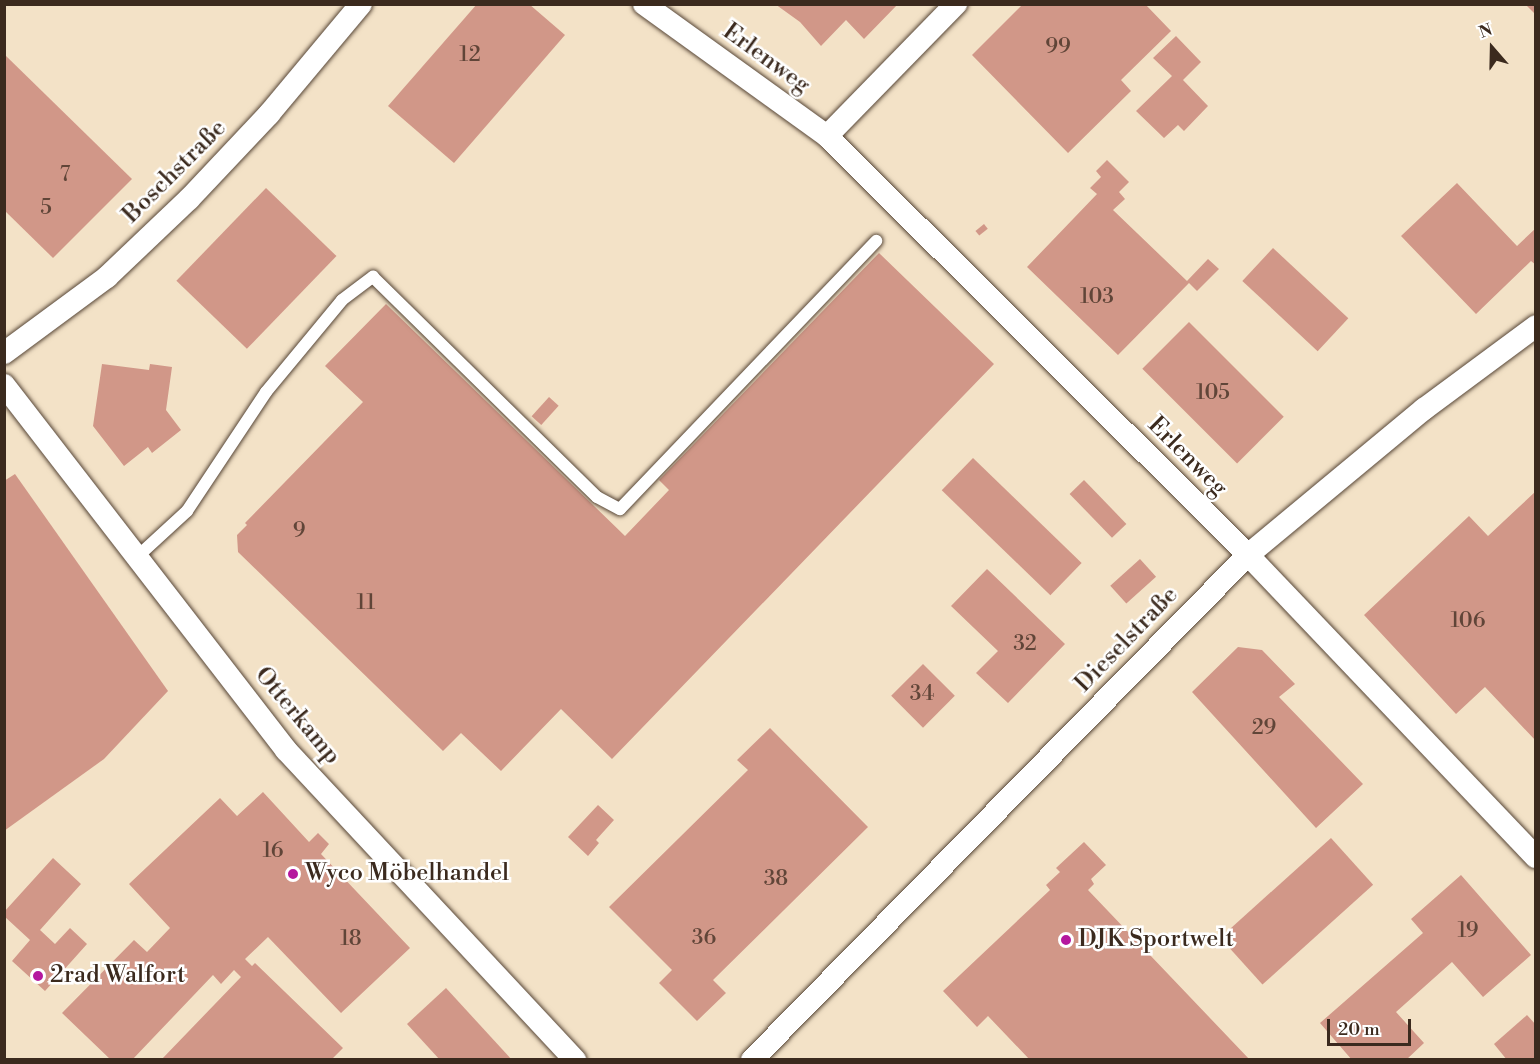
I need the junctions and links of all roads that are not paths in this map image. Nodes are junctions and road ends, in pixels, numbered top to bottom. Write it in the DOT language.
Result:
graph roads {
  1 [pos="361,4"];
  2 [pos="644,4"];
  3 [pos="956,4"];
  4 [pos="827,136"];
  5 [pos="876,241"];
  6 [pos="1536,326"];
  7 [pos="4,353"];
  8 [pos="4,385"];
  9 [pos="1248,555"];
  10 [pos="137,557"];
  11 [pos="1536,857"];
  12 [pos="575,1059"];
  13 [pos="753,1059"];
  1 -- 7 [label="street, Boschstraße"];
  2 -- 4 [label="street, Erlenweg"];
  3 -- 4 [label="street"];
  4 -- 9 [label="street, Erlenweg"];
  5 -- 10 [label="lane"];
  6 -- 9 [label="street"];
  8 -- 10 [label="street, Otterkamp"];
  9 -- 11 [label="street"];
  9 -- 13 [label="street, Dieselstraße"];
  10 -- 12 [label="street, Otterkamp"];
}
